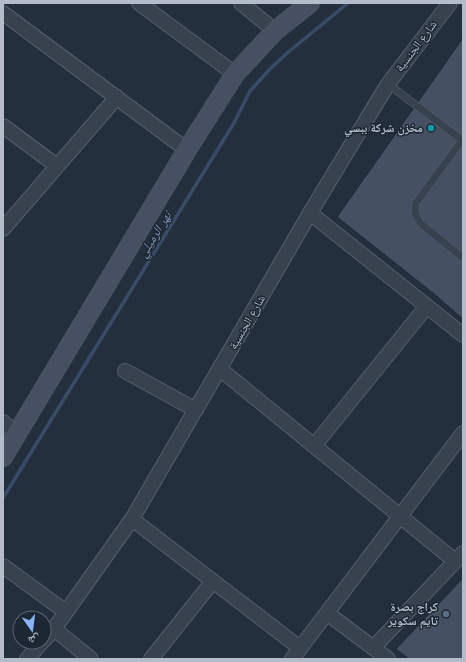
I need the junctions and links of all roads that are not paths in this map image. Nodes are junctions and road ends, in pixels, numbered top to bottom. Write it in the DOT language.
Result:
graph roads {
  1 [pos="138,3"];
  2 [pos="241,3"];
  3 [pos="310,3"];
  4 [pos="450,3"];
  5 [pos="3,13"];
  6 [pos="275,31"];
  7 [pos="235,74"];
  8 [pos="388,84"];
  9 [pos="117,97"];
  10 [pos="3,126"];
  11 [pos="463,139"];
  12 [pos="187,150"];
  13 [pos="57,166"];
  14 [pos="310,213"];
  15 [pos="3,229"];
  16 [pos="463,258"];
  17 [pos="427,306"];
  18 [pos="463,335"];
  19 [pos="220,369"];
  20 [pos="125,371"];
  21 [pos="196,410"];
  22 [pos="10,428"];
  23 [pos="463,433"];
  24 [pos="314,446"];
  25 [pos="3,457"];
  26 [pos="400,516"];
  27 [pos="132,519"];
  28 [pos="459,557"];
  29 [pos="3,566"];
  30 [pos="212,581"];
  31 [pos="66,612"];
  32 [pos="327,613"];
  33 [pos="54,629"];
  34 [pos="373,648"];
  35 [pos="35,650"];
  36 [pos="296,654"];
  37 [pos="27,659"];
  38 [pos="92,659"];
  39 [pos="151,659"];
  40 [pos="388,659"];
  1 -- 7 [label="street"];
  2 -- 6 [label="street"];
  3 -- 6 [label="street"];
  4 -- 8 [label="street, شارع الجنسية"];
  5 -- 9 [label="street"];
  6 -- 7 [label="street"];
  7 -- 12 [label="street"];
  8 -- 11 [label="lane"];
  8 -- 14 [label="street, شارع الجنسية"];
  9 -- 12 [label="street"];
  9 -- 13 [label="street"];
  10 -- 13 [label="street"];
  11 -- 16 [label="lane"];
  12 -- 22 [label="street"];
  13 -- 15 [label="street"];
  14 -- 17 [label="street"];
  14 -- 19 [label="street, شارع الجنسية"];
  17 -- 18 [label="street"];
  17 -- 24 [label="street"];
  19 -- 21 [label="street, شارع الجنسية"];
  19 -- 24 [label="street"];
  20 -- 21 [label="street"];
  21 -- 27 [label="street, شارع الجنسية"];
  22 -- 25 [label="street"];
  23 -- 26 [label="street"];
  24 -- 26 [label="street"];
  26 -- 28 [label="street"];
  26 -- 32 [label="street"];
  27 -- 30 [label="street"];
  27 -- 31 [label="street, شارع الجنسية"];
  28 -- 34 [label="street"];
  29 -- 31 [label="street"];
  30 -- 36 [label="street"];
  30 -- 39 [label="street"];
  31 -- 33 [label="street, شارع الجنسية"];
  32 -- 34 [label="street"];
  32 -- 36 [label="street"];
  33 -- 38 [label="street"];
  34 -- 40 [label="street"];
  35 -- 37 [label="street, شارع الجنسية"];
}
